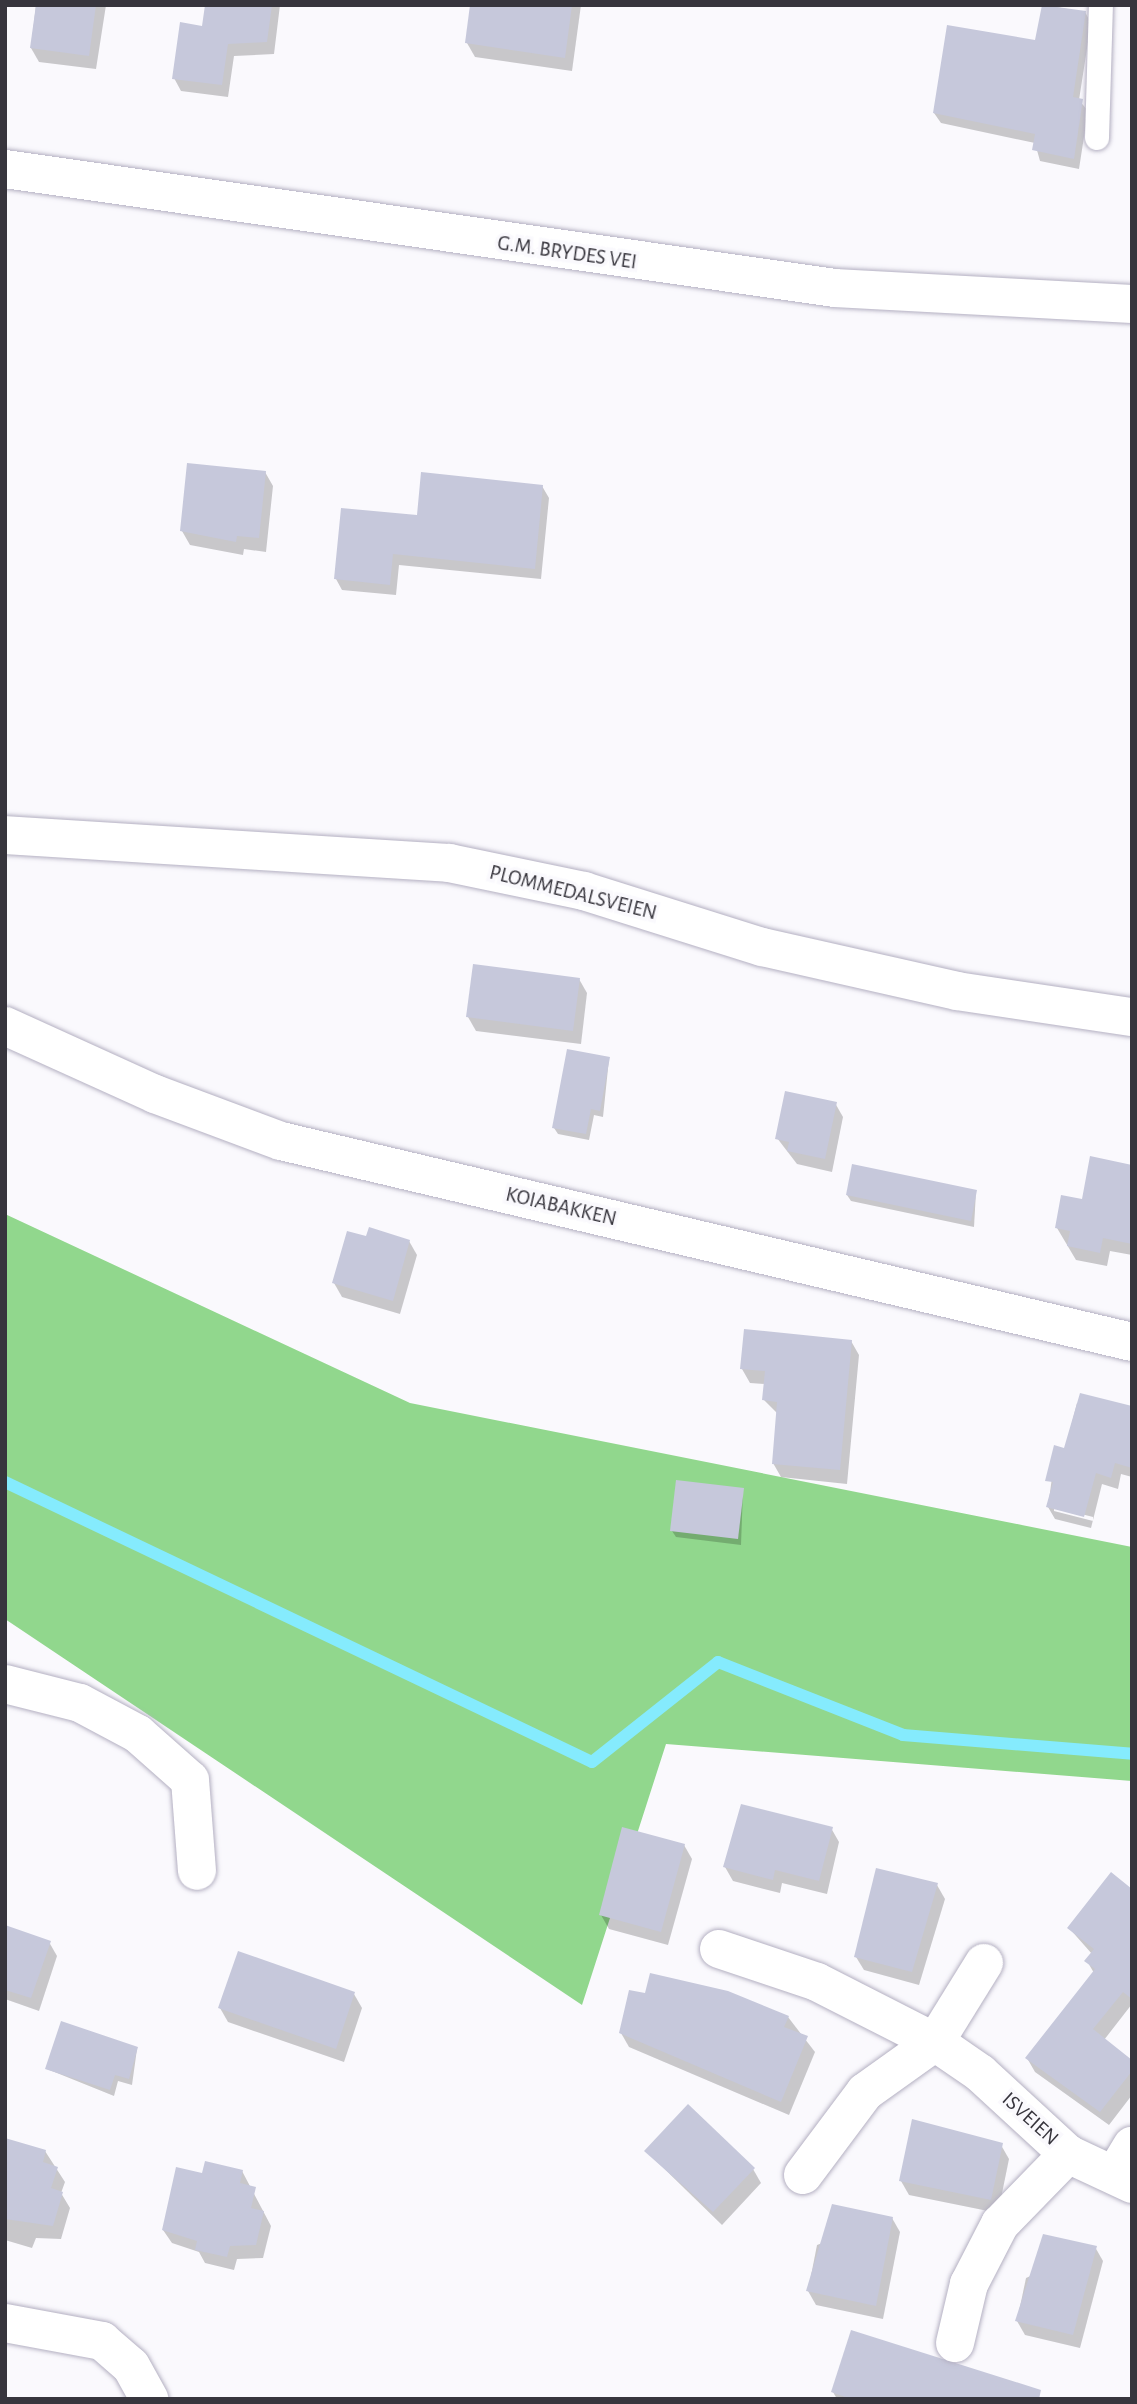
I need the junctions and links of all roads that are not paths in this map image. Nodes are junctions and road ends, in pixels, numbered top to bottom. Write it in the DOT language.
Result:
graph roads {
  1 [pos="1101,5"];
  2 [pos="1097,138"];
  3 [pos="5,169"];
  4 [pos="1132,304"];
  5 [pos="5,835"];
  6 [pos="1132,1017"];
  7 [pos="5,1026"];
  8 [pos="1132,1342"];
  9 [pos="5,1684"];
  10 [pos="197,1871"];
  11 [pos="719,1949"];
  12 [pos="984,1963"];
  13 [pos="935,2042"];
  14 [pos="1068,2154"];
  15 [pos="1126,2168"];
  16 [pos="803,2175"];
  17 [pos="5,2323"];
  18 [pos="955,2343"];
  19 [pos="149,2399"];
  1 -- 2 [label="lane"];
  3 -- 4 [label="street, G.M. BRYDES VEI"];
  5 -- 6 [label="street, PLOMMEDALSVEIEN"];
  7 -- 8 [label="street, KOIABAKKEN"];
  9 -- 10 [label="street"];
  11 -- 13 [label="street, ISVEIEN"];
  12 -- 13 [label="street"];
  13 -- 14 [label="street, ISVEIEN"];
  13 -- 16 [label="street"];
  14 -- 15 [label="street, ISVEIEN"];
  14 -- 18 [label="street"];
  17 -- 19 [label="street"];
}
